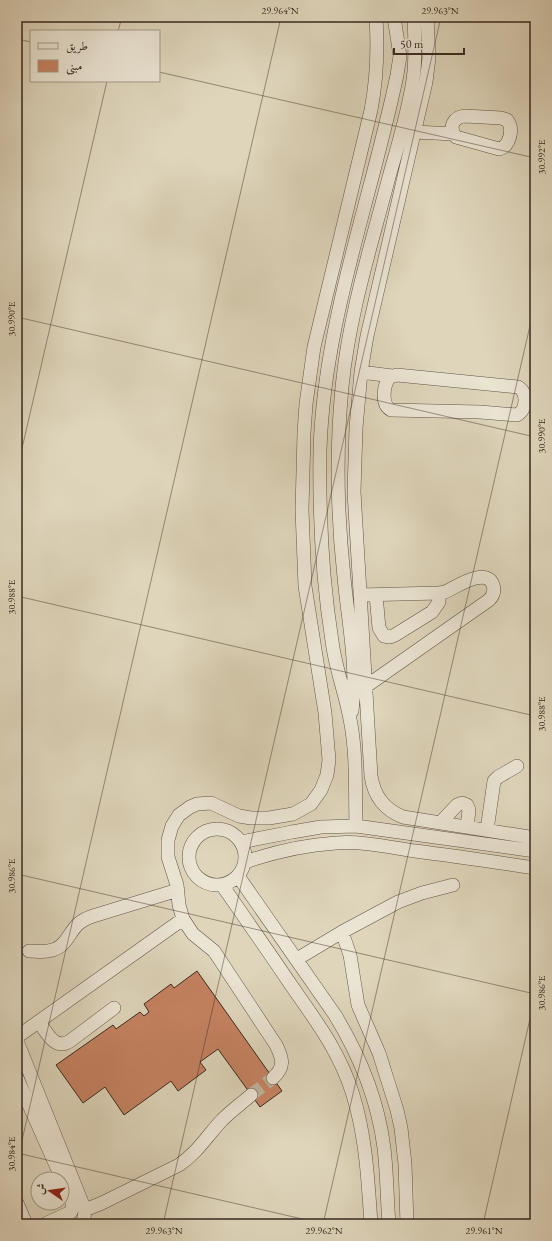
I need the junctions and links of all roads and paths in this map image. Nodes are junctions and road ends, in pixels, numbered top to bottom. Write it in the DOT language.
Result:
graph roads {
  1 [pos="376,17"];
  2 [pos="394,17"];
  3 [pos="427,17"];
  4 [pos="412,20"];
  5 [pos="400,56"];
  6 [pos="415,57"];
  7 [pos="429,58"];
  8 [pos="415,132"];
  9 [pos="454,134"];
  10 [pos="361,372"];
  11 [pos="392,376"];
  12 [pos="439,593"];
  13 [pos="360,595"];
  14 [pos="376,595"];
  15 [pos="350,635"];
  16 [pos="342,685"];
  17 [pos="366,687"];
  18 [pos="350,720"];
  19 [pos="517,766"];
  20 [pos="370,768"];
  21 [pos="355,770"];
  22 [pos="440,823"];
  23 [pos="336,826"];
  24 [pos="356,826"];
  25 [pos="467,827"];
  26 [pos="487,830"];
  27 [pos="535,838"];
  28 [pos="241,842"];
  29 [pos="336,843"];
  30 [pos="535,851"];
  31 [pos="245,862"];
  32 [pos="535,868"];
  33 [pos="238,876"];
  34 [pos="222,885"];
  35 [pos="454,885"];
  36 [pos="178,890"];
  37 [pos="183,919"];
  38 [pos="342,932"];
  39 [pos="29,951"];
  40 [pos="297,959"];
  41 [pos="114,1008"];
  42 [pos="39,1022"];
  43 [pos="17,1042"];
  44 [pos="17,1078"];
  45 [pos="273,1078"];
  46 [pos="251,1095"];
  47 [pos="58,1171"];
  48 [pos="70,1198"];
  49 [pos="17,1203"];
  50 [pos="85,1210"];
  51 [pos="26,1224"];
  52 [pos="45,1224"];
  53 [pos="81,1224"];
  54 [pos="371,1224"];
  55 [pos="389,1224"];
  56 [pos="407,1224"];
  1 -- 36 [label="street"];
  2 -- 5 [label="street"];
  3 -- 7 [label="street"];
  4 -- 6 [label="street"];
  5 -- 6 [label="street"];
  5 -- 16 [label="street"];
  6 -- 7 [label="street"];
  6 -- 15 [label="street"];
  7 -- 8 [label="street"];
  8 -- 9 [label="street"];
  8 -- 10 [label="street"];
  10 -- 11 [label="street"];
  10 -- 13 [label="street"];
  11 -- 11 [label="street"];
  12 -- 14 [label="street"];
  12 -- 14 [label="street"];
  12 -- 17 [label="street"];
  13 -- 14 [label="street"];
  13 -- 17 [label="street"];
  15 -- 16 [label="street"];
  15 -- 18 [label="street"];
  16 -- 18 [label="street"];
  17 -- 20 [label="street"];
  18 -- 21 [label="street"];
  19 -- 26 [label="street"];
  20 -- 21 [label="street"];
  20 -- 22 [label="street"];
  21 -- 24 [label="street"];
  22 -- 25 [label="street"];
  22 -- 25 [label="street"];
  23 -- 24 [label="street"];
  23 -- 28 [label="street"];
  23 -- 29 [label="street"];
  24 -- 30 [label="street"];
  25 -- 26 [label="street"];
  26 -- 27 [label="street"];
  28 -- 31 [label="street"];
  28 -- 34 [label="street"];
  29 -- 31 [label="street"];
  29 -- 32 [label="street"];
  31 -- 33 [label="street"];
  33 -- 34 [label="street"];
  33 -- 40 [label="street"];
  34 -- 54 [label="street"];
  35 -- 38 [label="street"];
  36 -- 37 [label="street"];
  36 -- 39 [label="street"];
  37 -- 42 [label="street"];
  37 -- 45 [label="street"];
  38 -- 40 [label="street"];
  38 -- 56 [label="street"];
  40 -- 55 [label="street"];
  41 -- 42 [label="street"];
  42 -- 43 [label="street"];
  43 -- 50 [label="street"];
  44 -- 47 [label="street"];
  46 -- 50 [label="street"];
  48 -- 52 [label="street"];
  49 -- 51 [label="street"];
  50 -- 53 [label="street"];
}
